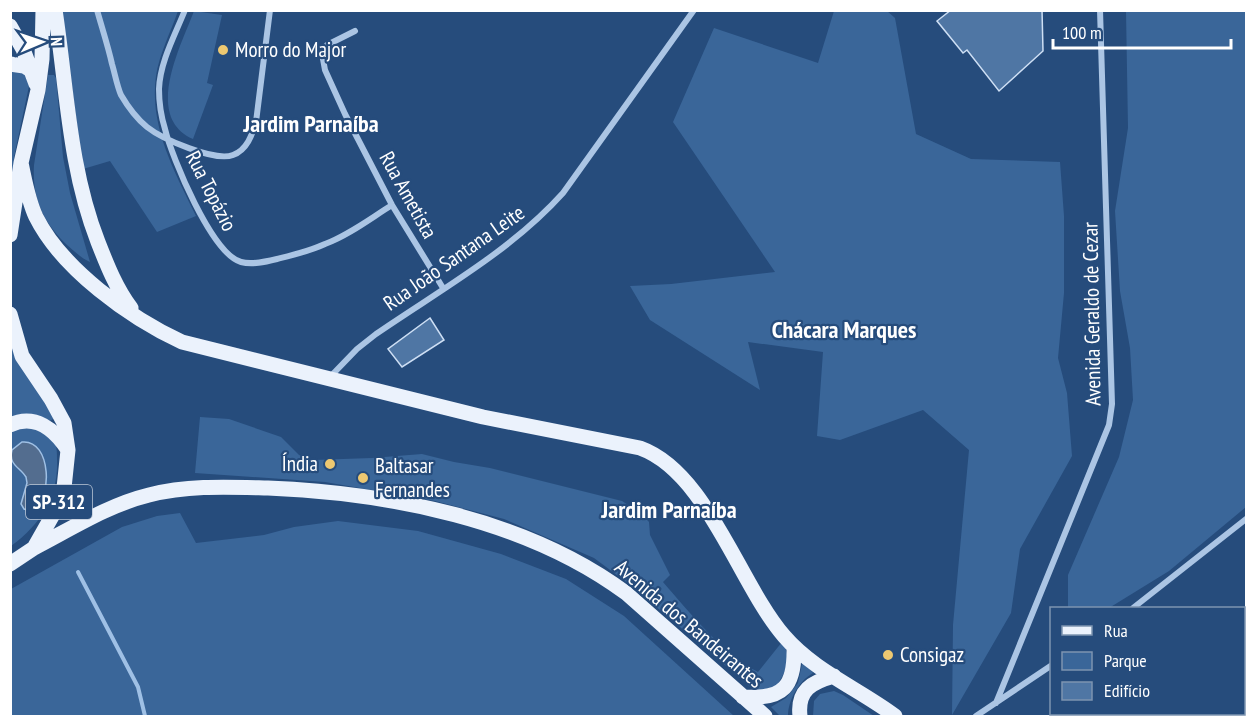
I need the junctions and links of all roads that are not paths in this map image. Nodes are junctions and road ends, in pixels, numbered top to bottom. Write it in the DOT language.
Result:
graph roads {
  1 [pos="14,10"];
  2 [pos="43,10"];
  3 [pos="55,10"];
  4 [pos="97,10"];
  5 [pos="185,10"];
  6 [pos="270,10"];
  7 [pos="694,10"];
  8 [pos="1100,10"];
  9 [pos="10,20"];
  10 [pos="10,26"];
  11 [pos="356,32"];
  12 [pos="10,64"];
  13 [pos="32,71"];
  14 [pos="38,90"];
  15 [pos="168,140"];
  16 [pos="21,163"];
  17 [pos="392,206"];
  18 [pos="10,236"];
  19 [pos="443,288"];
  20 [pos="10,314"];
  21 [pos="143,322"];
  22 [pos="330,378"];
  23 [pos="10,425"];
  24 [pos="68,450"];
  25 [pos="1246,519"];
  26 [pos="34,548"];
  27 [pos="10,564"];
  28 [pos="1136,607"];
  29 [pos="794,647"];
  30 [pos="1050,666"];
  31 [pos="834,676"];
  32 [pos="743,697"];
  33 [pos="996,703"];
  34 [pos="765,717"];
  35 [pos="800,717"];
  36 [pos="895,717"];
  37 [pos="976,717"];
  1 -- 9 [label="main road"];
  2 -- 14 [label="main road"];
  3 -- 21 [label="main road"];
  4 -- 15 [label="street"];
  5 -- 15 [label="street, Rua Topázio"];
  6 -- 15 [label="street"];
  7 -- 19 [label="street, Rua João Santana Leite"];
  8 -- 33 [label="street, Avenida Geraldo de Cezar"];
  10 -- 13 [label="main road"];
  11 -- 17 [label="street, Rua Ametista"];
  12 -- 13 [label="main road"];
  13 -- 14 [label="main road"];
  14 -- 16 [label="main road"];
  15 -- 17 [label="street, Rua Topázio"];
  16 -- 18 [label="main road"];
  16 -- 21 [label="main road"];
  17 -- 19 [label="street, Rua Ametista"];
  19 -- 22 [label="street, Rua João Santana Leite"];
  20 -- 24 [label="main road, SP-312"];
  21 -- 22 [label="main road"];
  22 -- 29 [label="main road"];
  23 -- 24 [label="main road"];
  24 -- 26 [label="main road, SP-312"];
  25 -- 28 [label="street"];
  26 -- 27 [label="main road, SP-312"];
  26 -- 32 [label="main road, Avenida dos Bandeirantes"];
  29 -- 31 [label="main road"];
  29 -- 32 [label="main road"];
  30 -- 33 [label="street"];
  31 -- 35 [label="main road"];
  31 -- 36 [label="main road"];
  32 -- 34 [label="main road, Avenida dos Bandeirantes"];
  33 -- 37 [label="street"];
}
